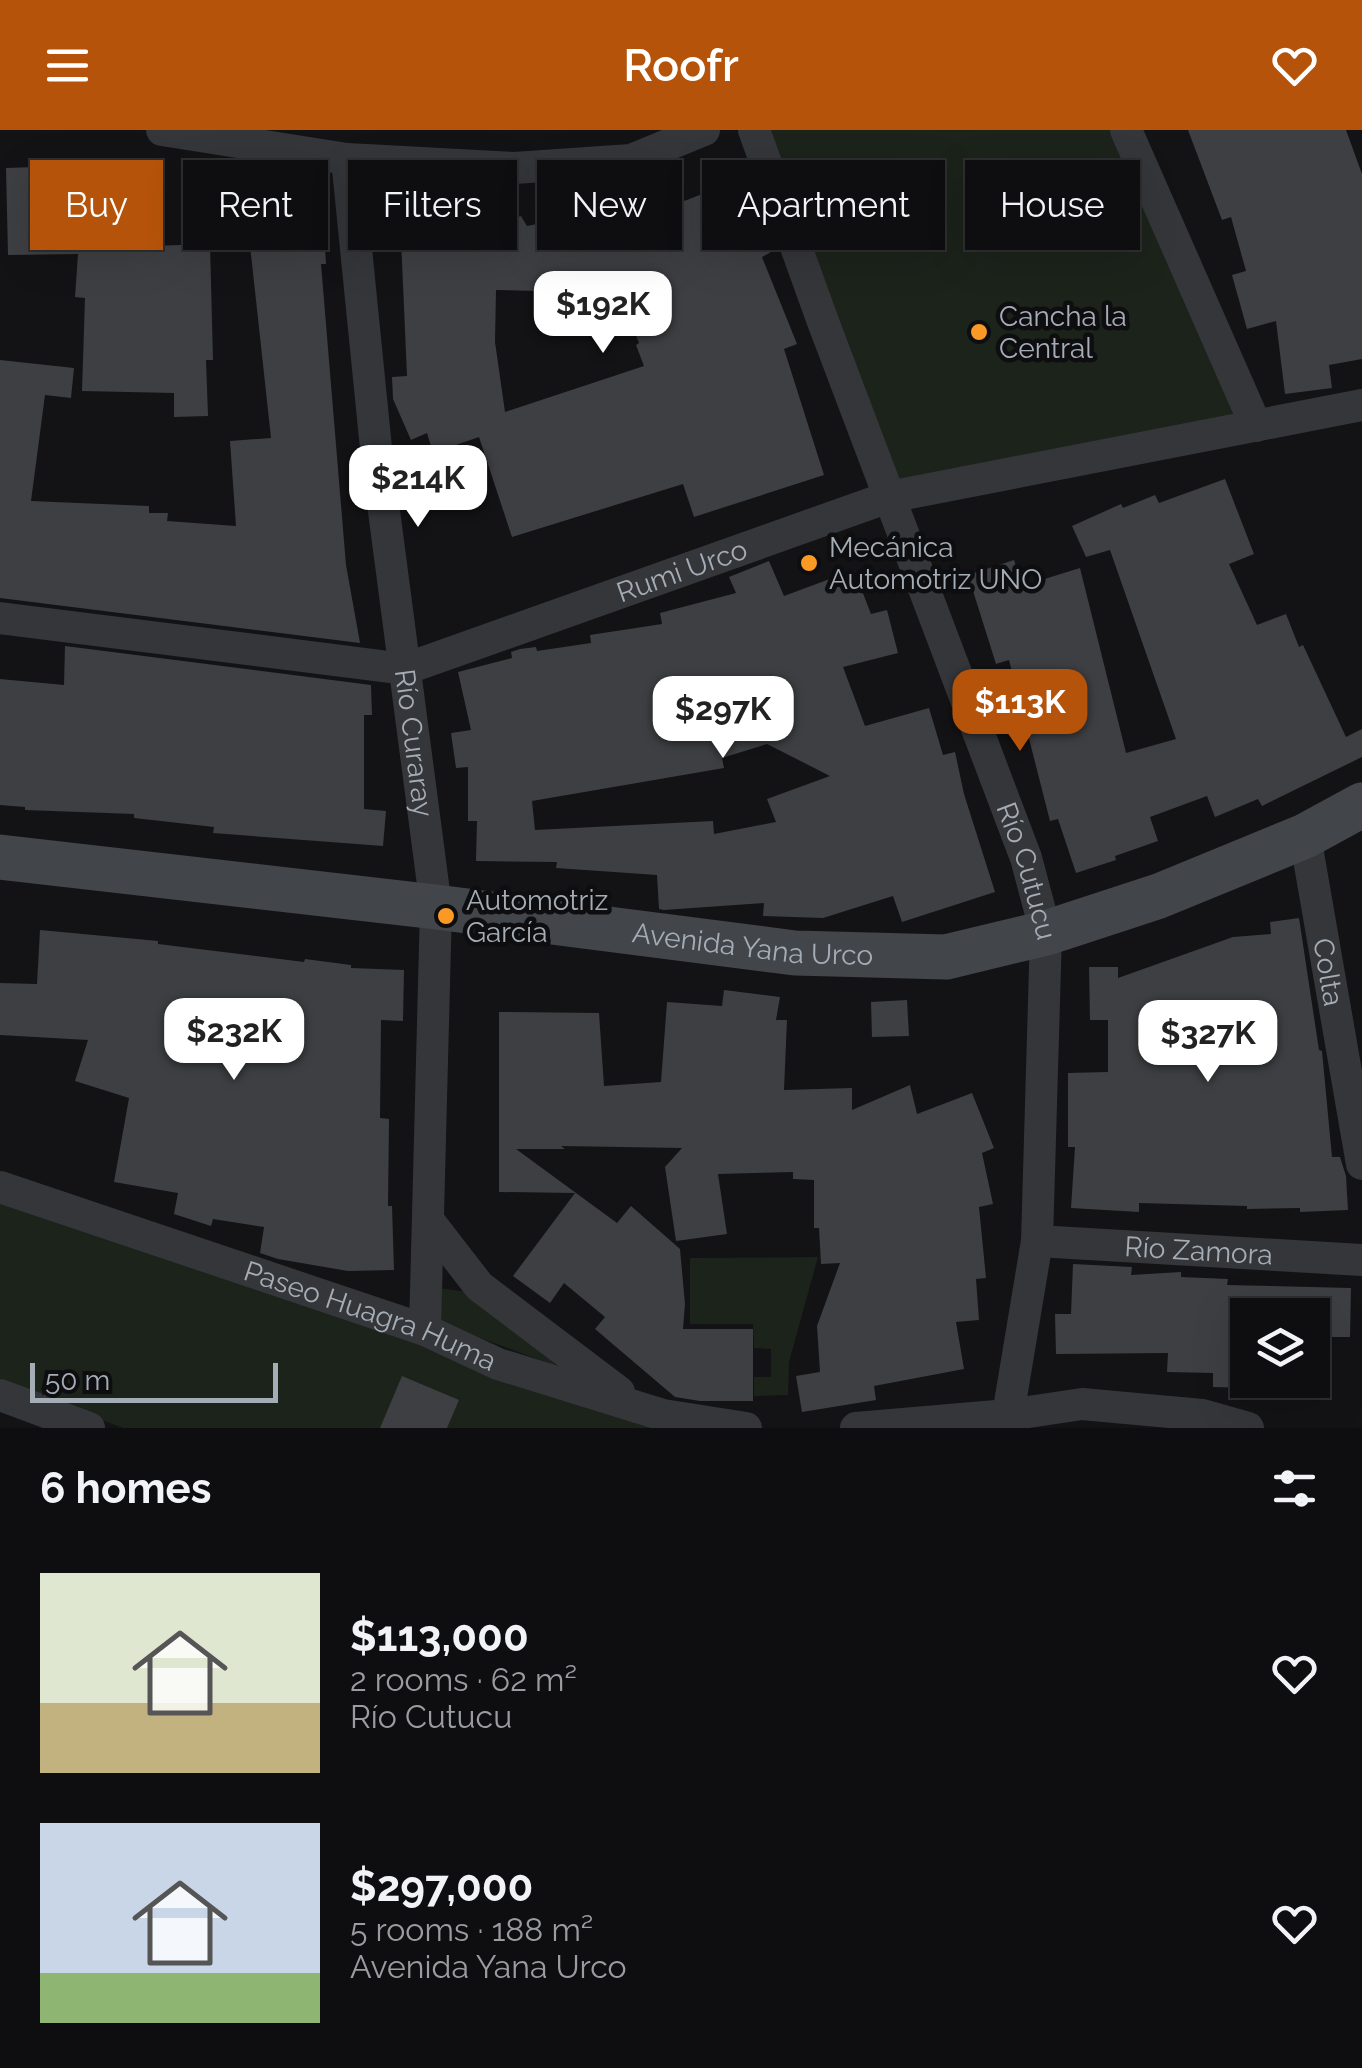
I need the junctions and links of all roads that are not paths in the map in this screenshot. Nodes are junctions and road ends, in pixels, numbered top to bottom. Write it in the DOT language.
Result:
graph roads {
  1 [pos="162,130"];
  2 [pos="704,130"];
  3 [pos="754,130"];
  4 [pos="1126,130"];
  5 [pos="346,159"];
  6 [pos="1362,405"];
  7 [pos="1256,426"];
  8 [pos="889,498"];
  9 [pos="0,618"];
  10 [pos="405,669"];
  11 [pos="1362,804"];
  12 [pos="1306,836"];
  13 [pos="0,857"];
  14 [pos="436,907"];
  15 [pos="1046,933"];
  16 [pos="1362,1164"];
  17 [pos="0,1187"];
  18 [pos="428,1220"];
  19 [pos="1037,1241"];
  20 [pos="1362,1260"];
  21 [pos="425,1330"];
  22 [pos="0,1395"];
  23 [pos="638,1407"];
  24 [pos="1008,1415"];
  25 [pos="90,1428"];
  26 [pos="746,1428"];
  27 [pos="856,1428"];
  28 [pos="1248,1428"];
  1 -- 5 [label="street"];
  2 -- 5 [label="street"];
  3 -- 8 [label="street, Río Cutucu"];
  4 -- 7 [label="street"];
  5 -- 10 [label="street, Río Curaray"];
  6 -- 7 [label="street, Rumi Urco"];
  7 -- 8 [label="street, Rumi Urco"];
  8 -- 10 [label="street, Rumi Urco"];
  8 -- 15 [label="street, Río Cutucu"];
  9 -- 10 [label="street, Rumi Urco"];
  10 -- 14 [label="street, Río Curaray"];
  11 -- 12 [label="street, Avenida Yana Urco"];
  12 -- 15 [label="street, Avenida Yana Urco"];
  12 -- 16 [label="street, Colta"];
  13 -- 14 [label="street, Avenida Yana Urco"];
  14 -- 15 [label="street, Avenida Yana Urco"];
  14 -- 18 [label="street, Río Curaray"];
  15 -- 19 [label="street, Río Cutucu"];
  17 -- 21 [label="street, Paseo Huagra Huma"];
  18 -- 21 [label="street, Río Curaray"];
  18 -- 23 [label="street"];
  19 -- 20 [label="street, Río Zamora"];
  19 -- 24 [label="street, Río Cutucu"];
  21 -- 23 [label="street, Paseo Huagra Huma"];
  22 -- 25 [label="street"];
  23 -- 26 [label="street, Paseo Huagra Huma"];
  24 -- 27 [label="street"];
  24 -- 28 [label="street"];
}
